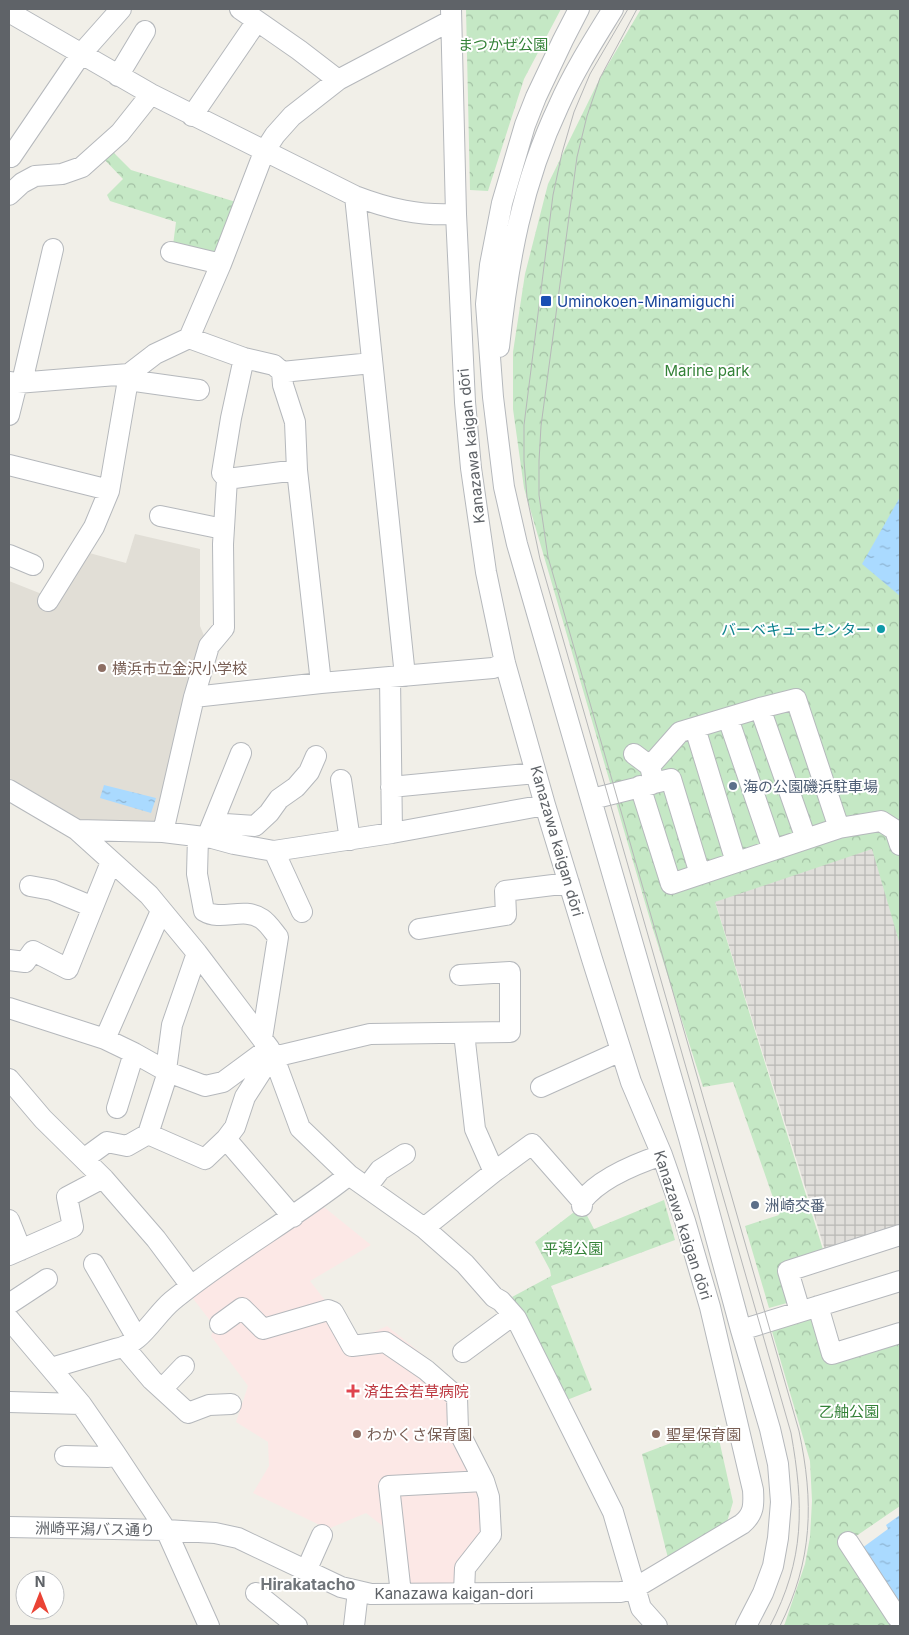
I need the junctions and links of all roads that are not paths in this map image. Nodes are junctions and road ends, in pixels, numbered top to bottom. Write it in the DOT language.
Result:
graph roads {
  1 [pos="121,9"];
  2 [pos="240,9"];
  3 [pos="579,9"];
  4 [pos="613,9"];
  5 [pos="9,12"];
  6 [pos="450,15"];
  7 [pos="259,17"];
  8 [pos="145,31"];
  9 [pos="81,54"];
  10 [pos="118,76"];
  11 [pos="338,80"];
  12 [pos="151,94"];
  13 [pos="192,116"];
  14 [pos="264,152"];
  15 [pos="9,156"];
  16 [pos="9,195"];
  17 [pos="355,196"];
  18 [pos="456,214"];
  19 [pos="54,249"];
  20 [pos="171,252"];
  21 [pos="221,264"];
  22 [pos="189,338"];
  23 [pos="244,358"];
  24 [pos="372,363"];
  25 [pos="282,372"];
  26 [pos="128,377"];
  27 [pos="16,383"];
  28 [pos="199,390"];
  29 [pos="493,397"];
  30 [pos="9,414"];
  31 [pos="9,465"];
  32 [pos="297,470"];
  33 [pos="227,479"];
  34 [pos="109,490"];
  35 [pos="160,516"];
  36 [pos="223,529"];
  37 [pos="9,555"];
  38 [pos="33,565"];
  39 [pos="48,602"];
  40 [pos="506,663"];
  41 [pos="398,676"];
  42 [pos="321,683"];
  43 [pos="194,697"];
  44 [pos="760,708"];
  45 [pos="728,718"];
  46 [pos="695,728"];
  47 [pos="241,753"];
  48 [pos="634,754"];
  49 [pos="316,756"];
  50 [pos="536,773"];
  51 [pos="648,779"];
  52 [pos="341,780"];
  53 [pos="391,787"];
  54 [pos="9,790"];
  55 [pos="592,799"];
  56 [pos="545,805"];
  57 [pos="838,828"];
  58 [pos="76,830"];
  59 [pos="163,832"];
  60 [pos="392,834"];
  61 [pos="206,837"];
  62 [pos="806,839"];
  63 [pos="350,840"];
  64 [pos="900,845"];
  65 [pos="773,850"];
  66 [pos="274,851"];
  67 [pos="111,862"];
  68 [pos="736,862"];
  69 [pos="700,874"];
  70 [pos="569,883"];
  71 [pos="30,886"];
  72 [pos="93,907"];
  73 [pos="161,911"];
  74 [pos="302,912"];
  75 [pos="419,929"];
  76 [pos="197,953"];
  77 [pos="9,960"];
  78 [pos="460,975"];
  79 [pos="9,1008"];
  80 [pos="464,1033"];
  81 [pos="105,1039"];
  82 [pos="268,1047"];
  83 [pos="621,1051"];
  84 [pos="134,1053"];
  85 [pos="167,1071"];
  86 [pos="9,1079"];
  87 [pos="541,1087"];
  88 [pos="117,1108"];
  89 [pos="148,1134"];
  90 [pos="226,1139"];
  91 [pos="405,1154"];
  92 [pos="662,1155"];
  93 [pos="85,1158"];
  94 [pos="494,1172"];
  95 [pos="349,1175"];
  96 [pos="103,1178"];
  97 [pos="367,1188"];
  98 [pos="293,1217"];
  99 [pos="9,1220"];
  100 [pos="424,1228"];
  101 [pos="900,1235"];
  102 [pos="15,1252"];
  103 [pos="94,1264"];
  104 [pos="47,1279"];
  105 [pos="900,1281"];
  106 [pos="191,1286"];
  107 [pos="9,1304"];
  108 [pos="809,1309"];
  109 [pos="513,1315"];
  110 [pos="9,1319"];
  111 [pos="220,1324"];
  112 [pos="741,1330"];
  113 [pos="900,1333"];
  114 [pos="131,1343"];
  115 [pos="463,1352"];
  116 [pos="184,1366"];
  117 [pos="51,1368"];
  118 [pos="162,1389"];
  119 [pos="9,1402"];
  120 [pos="81,1404"];
  121 [pos="231,1404"];
  122 [pos="116,1453"];
  123 [pos="65,1456"];
  124 [pos="484,1481"];
  125 [pos="9,1527"];
  126 [pos="166,1530"];
  127 [pos="322,1536"];
  128 [pos="848,1542"];
  129 [pos="306,1571"];
  130 [pos="634,1588"];
  131 [pos="358,1591"];
  132 [pos="464,1592"];
  133 [pos="256,1593"];
  134 [pos="401,1594"];
  135 [pos="897,1617"];
  136 [pos="209,1626"];
  137 [pos="297,1626"];
  138 [pos="354,1626"];
  139 [pos="657,1626"];
  140 [pos="746,1626"];
  1 -- 9 [label="street"];
  2 -- 7 [label="street"];
  3 -- 29 [label="street"];
  4 -- 29 [label="street"];
  5 -- 9 [label="street"];
  6 -- 11 [label="street"];
  6 -- 18 [label="street, Kanazawa kaigan dōri"];
  7 -- 11 [label="street"];
  7 -- 13 [label="street"];
  8 -- 10 [label="street"];
  9 -- 10 [label="street"];
  9 -- 15 [label="street"];
  10 -- 12 [label="street"];
  11 -- 14 [label="street"];
  12 -- 13 [label="street"];
  12 -- 16 [label="street"];
  13 -- 14 [label="street"];
  14 -- 17 [label="street"];
  14 -- 21 [label="street"];
  17 -- 18 [label="street"];
  17 -- 24 [label="street"];
  18 -- 40 [label="street, Kanazawa kaigan dōri"];
  19 -- 27 [label="street"];
  20 -- 21 [label="street"];
  21 -- 22 [label="street"];
  22 -- 23 [label="street"];
  22 -- 26 [label="street"];
  23 -- 25 [label="street"];
  23 -- 33 [label="street"];
  24 -- 25 [label="street"];
  24 -- 41 [label="street"];
  25 -- 32 [label="street"];
  26 -- 27 [label="street"];
  26 -- 28 [label="street"];
  26 -- 34 [label="street"];
  27 -- 30 [label="street"];
  29 -- 55 [label="street"];
  31 -- 34 [label="street"];
  32 -- 33 [label="street"];
  32 -- 42 [label="street"];
  33 -- 36 [label="street"];
  34 -- 39 [label="street"];
  35 -- 36 [label="street"];
  36 -- 43 [label="street"];
  37 -- 38 [label="street"];
  40 -- 41 [label="street"];
  40 -- 50 [label="street, Kanazawa kaigan dōri"];
  41 -- 42 [label="street"];
  41 -- 53 [label="street"];
  42 -- 43 [label="street"];
  43 -- 59 [label="street"];
  44 -- 45 [label="street"];
  44 -- 57 [label="street"];
  44 -- 62 [label="street"];
  45 -- 46 [label="street"];
  45 -- 65 [label="street"];
  46 -- 51 [label="street"];
  46 -- 68 [label="street"];
  47 -- 61 [label="street"];
  48 -- 51 [label="street"];
  49 -- 61 [label="street"];
  50 -- 53 [label="street"];
  50 -- 56 [label="street, Kanazawa kaigan dōri"];
  51 -- 55 [label="street"];
  51 -- 69 [label="street"];
  51 -- 69 [label="street"];
  52 -- 63 [label="street"];
  53 -- 60 [label="street"];
  54 -- 58 [label="street"];
  55 -- 112 [label="street"];
  56 -- 60 [label="street"];
  56 -- 70 [label="street, Kanazawa kaigan dōri"];
  57 -- 62 [label="street"];
  57 -- 64 [label="street"];
  58 -- 59 [label="street"];
  58 -- 67 [label="street"];
  59 -- 61 [label="street"];
  60 -- 63 [label="street"];
  61 -- 66 [label="street"];
  61 -- 82 [label="street"];
  62 -- 65 [label="street"];
  63 -- 66 [label="street"];
  65 -- 68 [label="street"];
  66 -- 74 [label="street"];
  67 -- 72 [label="street"];
  67 -- 73 [label="street"];
  68 -- 69 [label="street"];
  70 -- 75 [label="street"];
  70 -- 83 [label="street, Kanazawa kaigan dōri"];
  71 -- 72 [label="street"];
  72 -- 77 [label="street"];
  73 -- 76 [label="street"];
  73 -- 81 [label="street"];
  76 -- 82 [label="street"];
  76 -- 85 [label="street"];
  78 -- 80 [label="street"];
  79 -- 81 [label="street"];
  80 -- 82 [label="street"];
  80 -- 94 [label="street"];
  81 -- 84 [label="street"];
  82 -- 85 [label="street"];
  82 -- 90 [label="street"];
  82 -- 95 [label="street"];
  83 -- 87 [label="street"];
  83 -- 92 [label="street, Kanazawa kaigan dōri"];
  84 -- 85 [label="street"];
  84 -- 88 [label="street"];
  85 -- 89 [label="street"];
  86 -- 93 [label="street"];
  89 -- 90 [label="street"];
  89 -- 93 [label="street"];
  90 -- 98 [label="street"];
  91 -- 97 [label="street"];
  92 -- 94 [label="street"];
  92 -- 130 [label="street, Kanazawa kaigan dōri"];
  93 -- 96 [label="street"];
  94 -- 100 [label="street"];
  95 -- 97 [label="street"];
  95 -- 98 [label="street"];
  96 -- 102 [label="street"];
  96 -- 106 [label="street"];
  97 -- 100 [label="street"];
  98 -- 106 [label="street"];
  99 -- 102 [label="street"];
  100 -- 109 [label="street"];
  101 -- 108 [label="street"];
  103 -- 114 [label="street"];
  104 -- 107 [label="street"];
  105 -- 108 [label="street"];
  106 -- 114 [label="street"];
  108 -- 112 [label="street"];
  108 -- 113 [label="street"];
  109 -- 115 [label="street"];
  109 -- 130 [label="street"];
  110 -- 117 [label="street"];
  111 -- 124 [label="street"];
  112 -- 140 [label="street"];
  114 -- 117 [label="street"];
  114 -- 118 [label="street"];
  116 -- 118 [label="street"];
  117 -- 120 [label="street"];
  118 -- 121 [label="street"];
  119 -- 120 [label="street"];
  120 -- 122 [label="street"];
  122 -- 123 [label="street"];
  122 -- 126 [label="street"];
  124 -- 132 [label="street"];
  124 -- 134 [label="street"];
  125 -- 126 [label="street, 洲崎平潟バス通り"];
  126 -- 129 [label="street, Kanazawa kaigan-dori"];
  126 -- 136 [label="street, 洲崎平潟バス通り"];
  127 -- 129 [label="street"];
  128 -- 135 [label="street"];
  129 -- 131 [label="street, Kanazawa kaigan-dori"];
  130 -- 132 [label="street, Kanazawa kaigan-dori"];
  130 -- 139 [label="street"];
  131 -- 134 [label="street, Kanazawa kaigan-dori"];
  131 -- 138 [label="street"];
  132 -- 134 [label="street, Kanazawa kaigan-dori"];
  133 -- 137 [label="street"];
}
